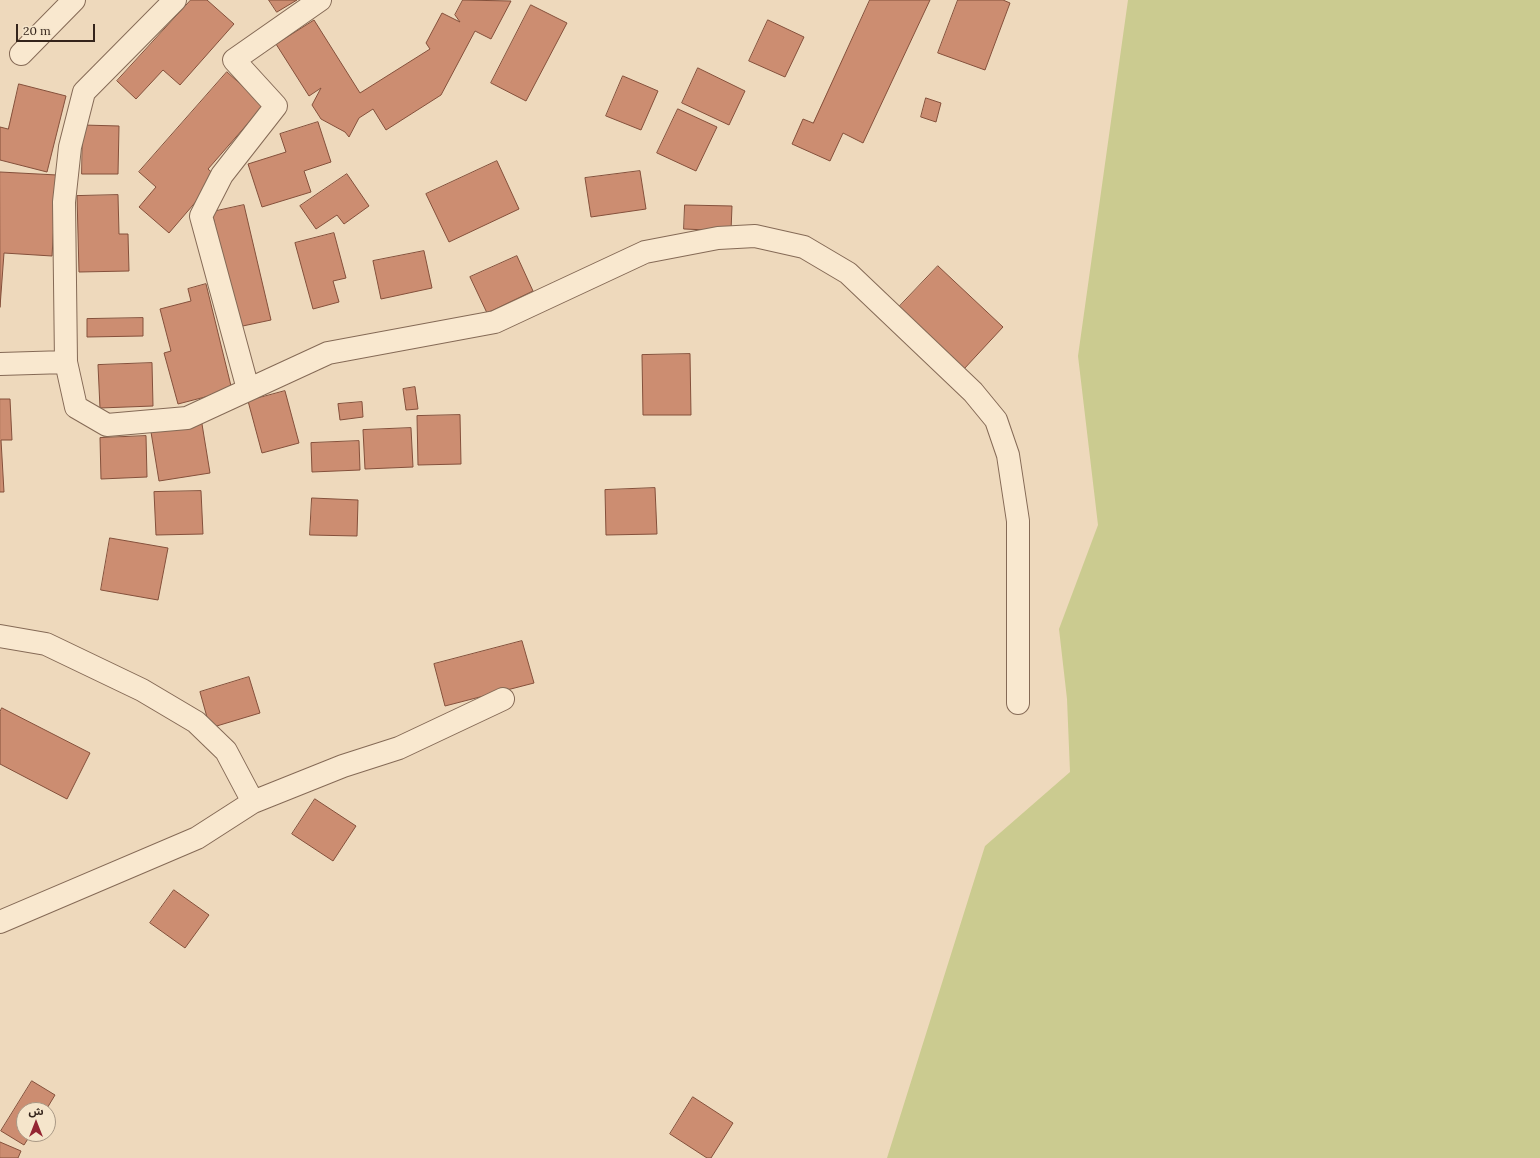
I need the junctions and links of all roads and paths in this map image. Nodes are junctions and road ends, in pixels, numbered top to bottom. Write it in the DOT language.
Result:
graph roads {
  1 [pos="74,0"];
  2 [pos="175,0"];
  3 [pos="320,0"];
  4 [pos="21,54"];
  5 [pos="66,362"];
  6 [pos="0,364"];
  7 [pos="248,389"];
  8 [pos="0,636"];
  9 [pos="503,700"];
  10 [pos="1018,703"];
  11 [pos="253,802"];
  12 [pos="0,922"];
  1 -- 4 [label="street"];
  2 -- 5 [label="street"];
  3 -- 7 [label="street"];
  5 -- 6 [label="street"];
  5 -- 7 [label="street"];
  7 -- 10 [label="street"];
  8 -- 11 [label="street"];
  9 -- 11 [label="street"];
  11 -- 12 [label="street"];
}
